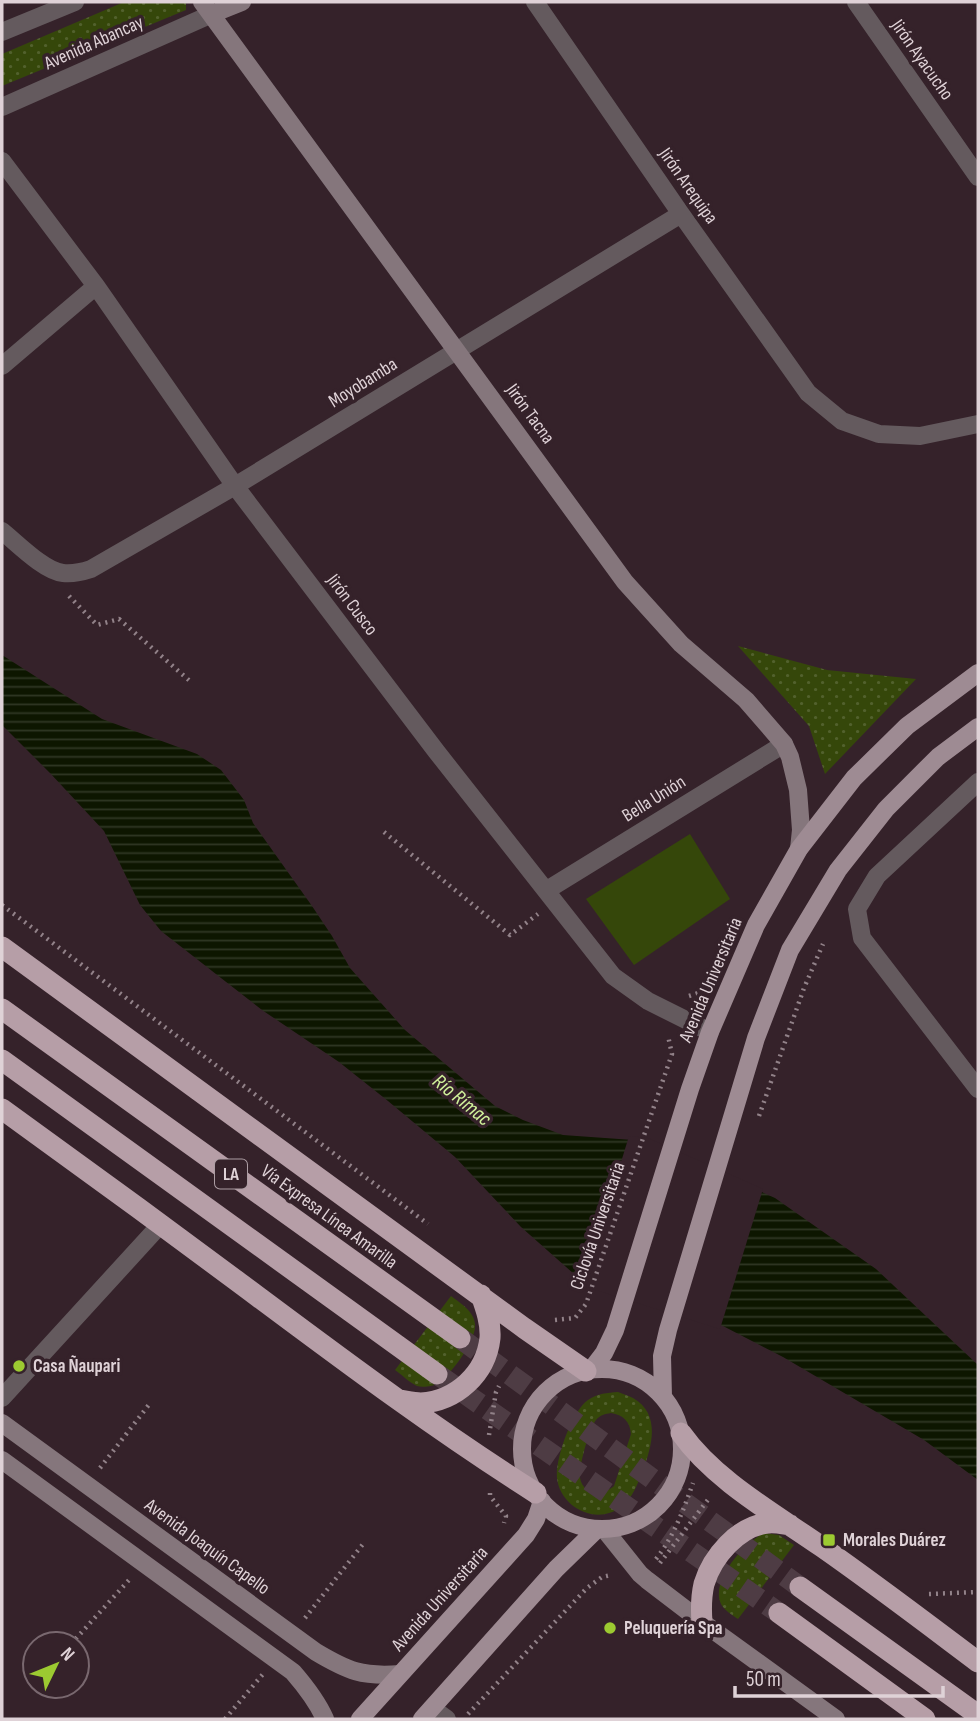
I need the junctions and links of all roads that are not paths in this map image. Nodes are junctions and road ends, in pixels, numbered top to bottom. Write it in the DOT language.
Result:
graph roads {
  1 [pos="75,2"];
  2 [pos="242,2"];
  3 [pos="535,2"];
  4 [pos="856,2"];
  5 [pos="207,8"];
  6 [pos="2,32"];
  7 [pos="2,107"];
  8 [pos="2,161"];
  9 [pos="978,177"];
  10 [pos="681,214"];
  11 [pos="96,286"];
  12 [pos="457,350"];
  13 [pos="2,366"];
  14 [pos="978,424"];
  15 [pos="235,486"];
  16 [pos="2,531"];
  17 [pos="978,673"];
  18 [pos="978,727"];
  19 [pos="784,744"];
  20 [pos="978,782"];
  21 [pos="799,849"];
  22 [pos="551,896"];
  23 [pos="2,947"];
  24 [pos="2,1009"];
  25 [pos="710,1032"];
  26 [pos="2,1060"];
  27 [pos="978,1089"];
  28 [pos="2,1109"];
  29 [pos="161,1224"];
  30 [pos="481,1296"];
  31 [pos="460,1338"];
  32 [pos="588,1370"];
  33 [pos="436,1374"];
  34 [pos="663,1397"];
  35 [pos="2,1398"];
  36 [pos="397,1399"];
  37 [pos="2,1423"];
  38 [pos="681,1433"];
  39 [pos="2,1460"];
  40 [pos="539,1497"];
  41 [pos="790,1525"];
  42 [pos="600,1529"];
  43 [pos="800,1587"];
  44 [pos="779,1613"];
  45 [pos="702,1622"];
  46 [pos="978,1662"];
  47 [pos="400,1674"];
  48 [pos="434,1715"];
  49 [pos="978,1715"];
  50 [pos="325,1719"];
  51 [pos="360,1719"];
  52 [pos="836,1719"];
  53 [pos="925,1719"];
  1 -- 6 [label="street"];
  2 -- 5 [label="street, Avenida Abancay"];
  3 -- 10 [label="street, Jirón Arequipa"];
  4 -- 9 [label="street, Jirón Ayacucho"];
  5 -- 7 [label="street, Avenida Abancay"];
  5 -- 12 [label="street, Jirón Tacna"];
  8 -- 11 [label="street, Jirón Cusco"];
  10 -- 12 [label="street, Moyobamba"];
  10 -- 14 [label="street, Jirón Arequipa"];
  11 -- 13 [label="street"];
  11 -- 15 [label="street, Jirón Cusco"];
  12 -- 15 [label="street, Moyobamba"];
  12 -- 19 [label="street, Jirón Tacna"];
  15 -- 16 [label="street, Moyobamba"];
  15 -- 22 [label="street, Jirón Cusco"];
  17 -- 21 [label="main road, Avenida Universitaria"];
  18 -- 34 [label="main road"];
  19 -- 21 [label="street, Jirón Tacna"];
  19 -- 22 [label="street, Bella Unión"];
  20 -- 27 [label="street"];
  21 -- 25 [label="main road, Avenida Universitaria"];
  22 -- 25 [label="street, Jirón Cusco"];
  23 -- 30 [label="highway"];
  24 -- 31 [label="highway, Vía Expresa Línea Amarilla / LA"];
  25 -- 32 [label="main road, Avenida Universitaria"];
  26 -- 33 [label="highway, LA"];
  28 -- 29 [label="highway"];
  29 -- 35 [label="street"];
  29 -- 36 [label="highway"];
  30 -- 32 [label="highway"];
  30 -- 36 [label="highway"];
  32 -- 34 [label="main road"];
  32 -- 40 [label="main road"];
  34 -- 38 [label="main road"];
  36 -- 40 [label="highway"];
  37 -- 47 [label="street, Avenida Joaquín Capello"];
  38 -- 41 [label="highway"];
  38 -- 42 [label="main road"];
  39 -- 50 [label="street"];
  40 -- 42 [label="main road"];
  40 -- 47 [label="main road, Avenida Universitaria"];
  41 -- 45 [label="highway"];
  41 -- 46 [label="highway"];
  42 -- 45 [label="street"];
  42 -- 48 [label="main road"];
  43 -- 49 [label="highway"];
  44 -- 53 [label="highway"];
  45 -- 52 [label="street"];
  47 -- 51 [label="main road, Avenida Universitaria"];
}
